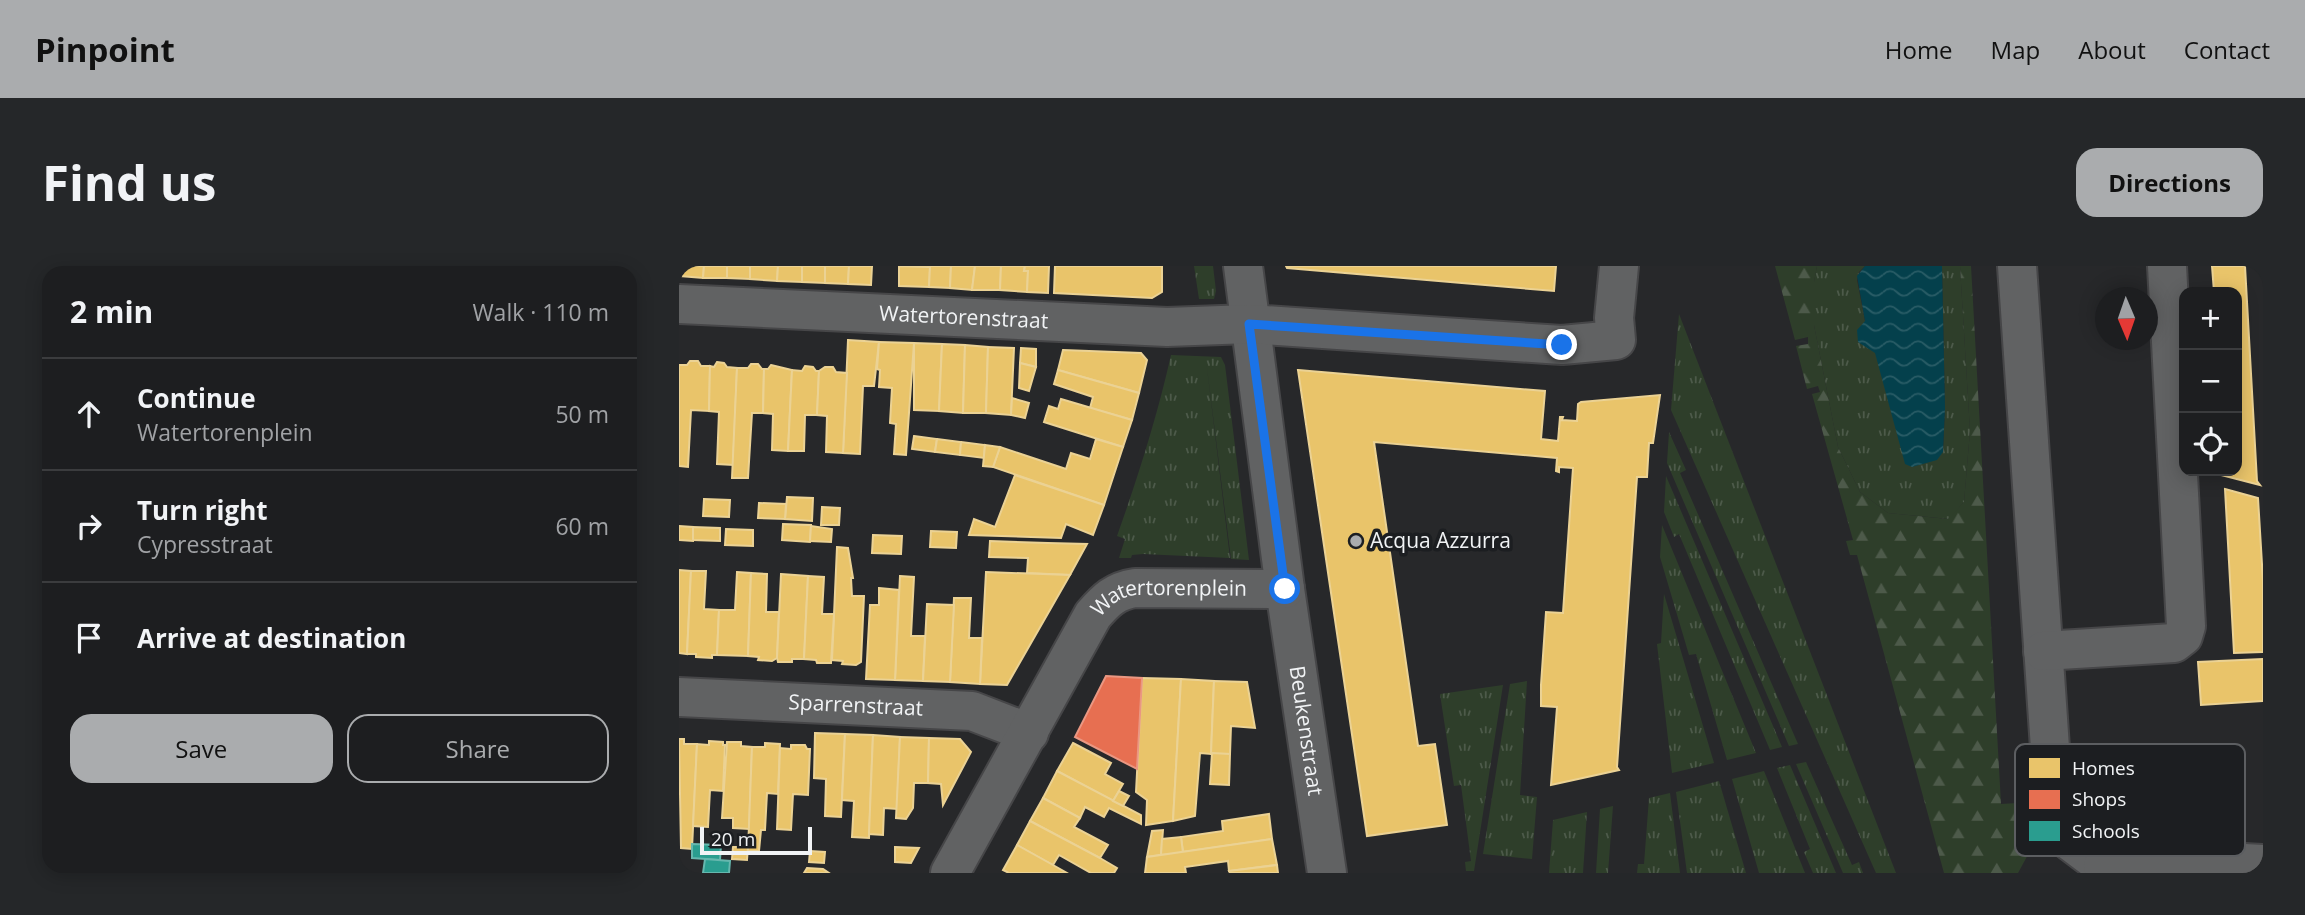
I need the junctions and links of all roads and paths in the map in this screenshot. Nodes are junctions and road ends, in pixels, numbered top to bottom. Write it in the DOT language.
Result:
graph roads {
  1 [pos="1243,266"];
  2 [pos="1619,266"];
  3 [pos="2017,266"];
  4 [pos="2167,266"];
  5 [pos="679,304"];
  6 [pos="1249,324"];
  7 [pos="1285,589"];
  8 [pos="2043,651"];
  9 [pos="679,697"];
  10 [pos="1029,733"];
  11 [pos="2050,744"];
  12 [pos="2087,856"];
  13 [pos="2263,864"];
  14 [pos="2103,869"];
  15 [pos="950,873"];
  16 [pos="1327,873"];
  1 -- 6 [label="street"];
  2 -- 6 [label="street, Watertorenstraat"];
  3 -- 8 [label="street"];
  4 -- 8 [label="street"];
  5 -- 6 [label="street, Watertorenstraat"];
  6 -- 7 [label="street"];
  7 -- 10 [label="street, Watertorenplein"];
  7 -- 16 [label="street, Beukenstraat"];
  8 -- 11 [label="street"];
  9 -- 10 [label="street, Sparrenstraat"];
  10 -- 15 [label="street, Watertorenplein"];
  12 -- 14 [label="street"];
  13 -- 14 [label="street"];
}
